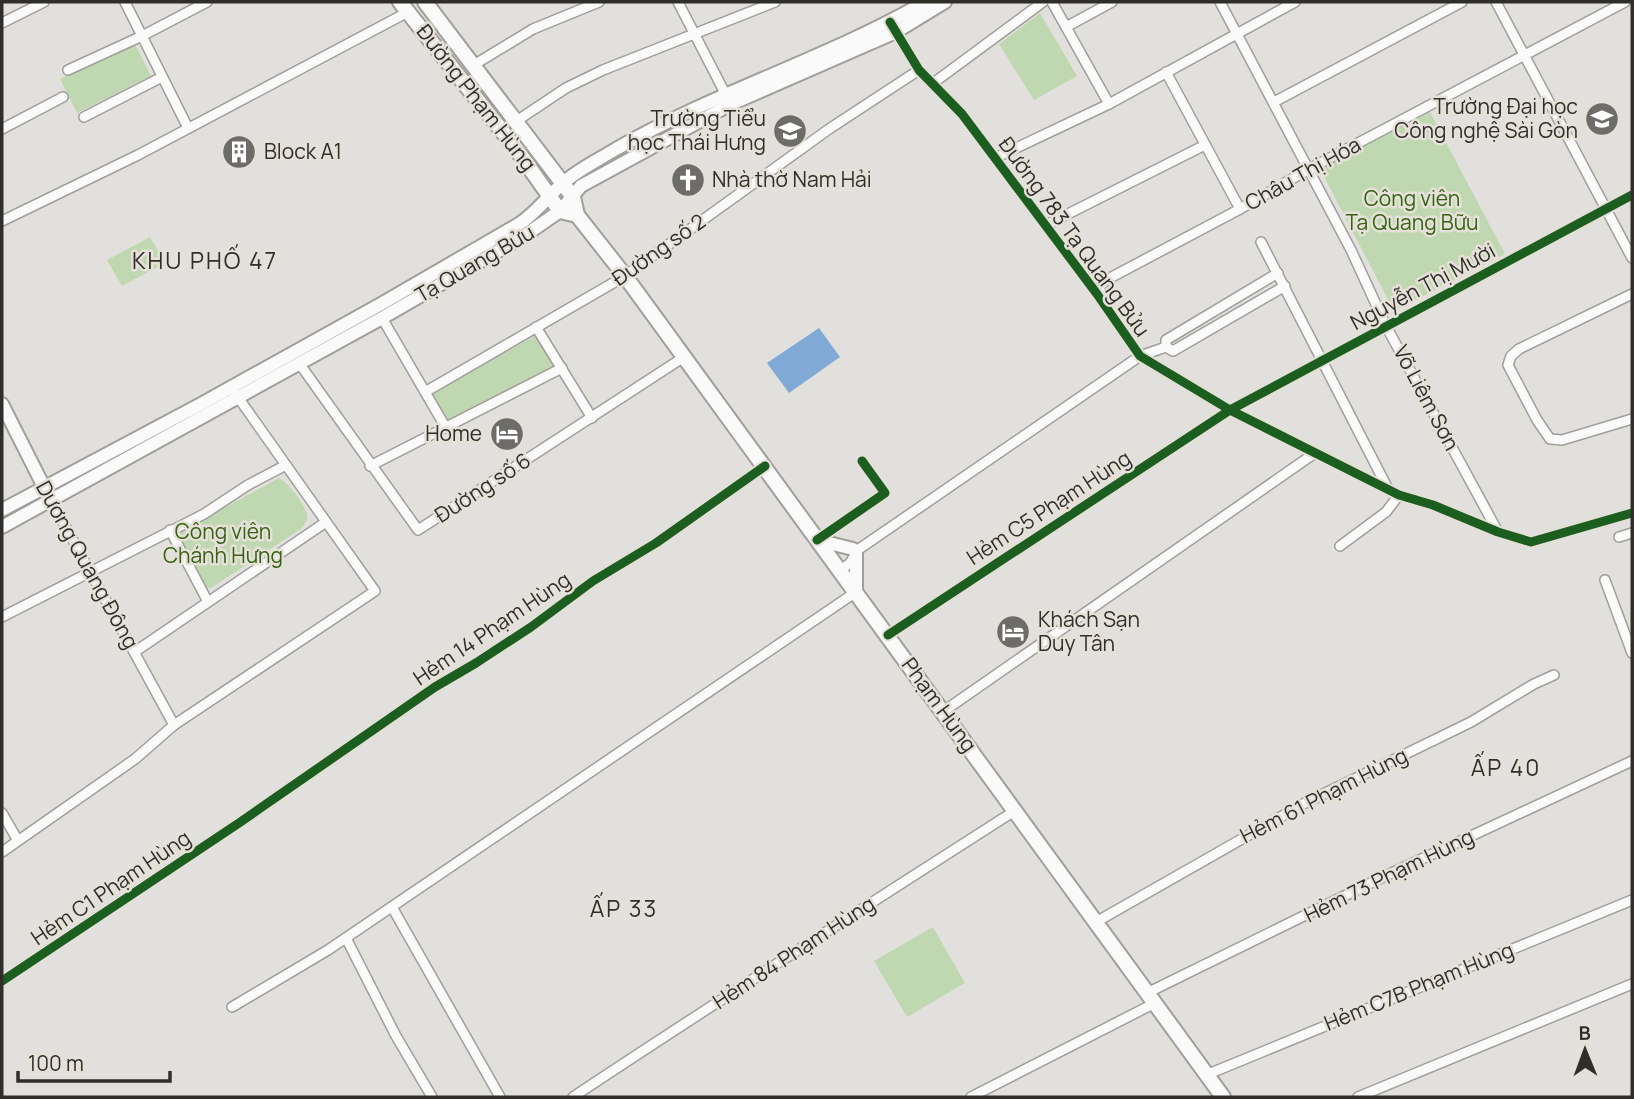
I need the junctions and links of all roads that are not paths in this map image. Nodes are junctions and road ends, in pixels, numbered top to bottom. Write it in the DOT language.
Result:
graph roads {
  1 [pos="44,2"];
  2 [pos="125,2"];
  3 [pos="207,2"];
  4 [pos="425,2"];
  5 [pos="599,2"];
  6 [pos="678,2"];
  7 [pos="775,2"];
  8 [pos="925,2"];
  9 [pos="945,2"];
  10 [pos="1043,2"];
  11 [pos="1052,2"];
  12 [pos="1112,2"];
  13 [pos="1220,2"];
  14 [pos="1295,2"];
  15 [pos="1462,2"];
  16 [pos="1496,2"];
  17 [pos="1625,2"];
  18 [pos="404,7"];
  19 [pos="2,23"];
  20 [pos="893,27"];
  21 [pos="1066,27"];
  22 [pos="1237,33"];
  23 [pos="142,36"];
  24 [pos="693,36"];
  25 [pos="1525,57"];
  26 [pos="472,66"];
  27 [pos="68,70"];
  28 [pos="919,70"];
  29 [pos="1167,72"];
  30 [pos="162,76"];
  31 [pos="932,85"];
  32 [pos="63,97"];
  33 [pos="727,99"];
  34 [pos="1274,102"];
  35 [pos="1109,104"];
  36 [pos="84,117"];
  37 [pos="515,122"];
  38 [pos="188,128"];
  39 [pos="2,129"];
  40 [pos="1205,145"];
  41 [pos="995,158"];
  42 [pos="1309,169"];
  43 [pos="562,183"];
  44 [pos="551,195"];
  45 [pos="1632,195"];
  46 [pos="573,197"];
  47 [pos="1240,209"];
  48 [pos="1606,209"];
  49 [pos="560,211"];
  50 [pos="577,215"];
  51 [pos="2,221"];
  52 [pos="1046,225"];
  53 [pos="1261,242"];
  54 [pos="1632,258"];
  55 [pos="1279,273"];
  56 [pos="625,276"];
  57 [pos="1285,286"];
  58 [pos="1097,294"];
  59 [pos="1632,294"];
  60 [pos="379,313"];
  61 [pos="1386,326"];
  62 [pos="536,327"];
  63 [pos="1166,346"];
  64 [pos="1140,356"];
  65 [pos="684,357"];
  66 [pos="1324,360"];
  67 [pos="299,363"];
  68 [pos="562,368"];
  69 [pos="234,392"];
  70 [pos="425,392"];
  71 [pos="2,404"];
  72 [pos="1230,410"];
  73 [pos="592,418"];
  74 [pos="1632,419"];
  75 [pos="446,428"];
  76 [pos="1315,453"];
  77 [pos="286,465"];
  78 [pos="370,466"];
  79 [pos="765,466"];
  80 [pos="43,487"];
  81 [pos="1387,488"];
  82 [pos="1399,495"];
  83 [pos="52,502"];
  84 [pos="2,510"];
  85 [pos="1632,513"];
  86 [pos="326,522"];
  87 [pos="2,527"];
  88 [pos="170,530"];
  89 [pos="1498,533"];
  90 [pos="1632,533"];
  91 [pos="1619,537"];
  92 [pos="817,540"];
  93 [pos="1340,546"];
  94 [pos="856,551"];
  95 [pos="836,566"];
  96 [pos="91,571"];
  97 [pos="1605,580"];
  98 [pos="856,592"];
  99 [pos="208,602"];
  100 [pos="2,617"];
  101 [pos="888,635"];
  102 [pos="136,652"];
  103 [pos="1632,653"];
  104 [pos="1554,675"];
  105 [pos="944,711"];
  106 [pos="174,725"];
  107 [pos="1632,761"];
  108 [pos="1016,810"];
  109 [pos="2,813"];
  110 [pos="239,823"];
  111 [pos="17,839"];
  112 [pos="2,852"];
  113 [pos="1632,901"];
  114 [pos="392,907"];
  115 [pos="1096,922"];
  116 [pos="346,938"];
  117 [pos="2,981"];
  118 [pos="1632,984"];
  119 [pos="1151,998"];
  120 [pos="232,1007"];
  121 [pos="1206,1074"];
  122 [pos="432,1097"];
  123 [pos="500,1097"];
  124 [pos="573,1097"];
  125 [pos="971,1097"];
  126 [pos="1223,1097"];
  127 [pos="1358,1097"];
  1 -- 19 [label="street"];
  2 -- 23 [label="street"];
  3 -- 23 [label="street"];
  4 -- 26 [label="main road, Đường Phạm Hùng"];
  5 -- 26 [label="street"];
  6 -- 24 [label="street"];
  7 -- 24 [label="street"];
  8 -- 20 [label="main road, Tạ Quang Bửu"];
  9 -- 20 [label="main road, Tạ Quang Bửu"];
  10 -- 31 [label="street"];
  11 -- 21 [label="street"];
  12 -- 21 [label="street"];
  13 -- 22 [label="street, Võ Liêm Sơn"];
  14 -- 22 [label="street"];
  15 -- 34 [label="street"];
  16 -- 25 [label="street"];
  17 -- 25 [label="street, Châu Thị Hóa"];
  18 -- 38 [label="street"];
  18 -- 44 [label="main road, Đường Phạm Hùng"];
  20 -- 28 [label="street, Đường 783 Tạ Quang Bửu"];
  20 -- 33 [label="main road, Tạ Quang Bửu"];
  21 -- 35 [label="street"];
  22 -- 29 [label="street"];
  22 -- 34 [label="street, Võ Liêm Sơn"];
  23 -- 27 [label="street"];
  23 -- 30 [label="street"];
  24 -- 33 [label="street"];
  24 -- 37 [label="street"];
  25 -- 42 [label="street, Châu Thị Hóa"];
  25 -- 48 [label="street"];
  26 -- 37 [label="main road, Đường Phạm Hùng"];
  28 -- 31 [label="street, Đường 783 Tạ Quang Bửu"];
  28 -- 56 [label="street, Đường số 2"];
  29 -- 35 [label="street"];
  29 -- 40 [label="street"];
  30 -- 36 [label="street"];
  30 -- 38 [label="street"];
  31 -- 41 [label="street, Đường 783 Tạ Quang Bửu"];
  32 -- 39 [label="street"];
  33 -- 43 [label="main road, Tạ Quang Bửu"];
  33 -- 46 [label="main road, Tạ Quang Bửu"];
  34 -- 42 [label="street, Võ Liêm Sơn"];
  35 -- 41 [label="street"];
  37 -- 43 [label="main road, Đường Phạm Hùng"];
  38 -- 51 [label="street"];
  40 -- 47 [label="street"];
  40 -- 52 [label="street"];
  41 -- 52 [label="street, Đường 783 Tạ Quang Bửu"];
  42 -- 47 [label="street, Châu Thị Hóa"];
  42 -- 61 [label="street, Võ Liêm Sơn"];
  43 -- 44 [label="main road, Tạ Quang Bửu"];
  43 -- 46 [label="main road, Đường Phạm Hùng"];
  44 -- 49 [label="main road"];
  44 -- 60 [label="main road, Tạ Quang Bửu"];
  45 -- 48 [label="street, Nguyễn Thị Mười"];
  46 -- 49 [label="main road, Tạ Quang Bửu"];
  46 -- 50 [label="main road, Phạm Hùng"];
  47 -- 58 [label="street, Châu Thị Hóa"];
  48 -- 54 [label="street"];
  48 -- 61 [label="street, Nguyễn Thị Mười"];
  49 -- 50 [label="main road"];
  49 -- 60 [label="main road, Tạ Quang Bửu"];
  50 -- 56 [label="main road, Phạm Hùng"];
  52 -- 58 [label="street, Đường 783 Tạ Quang Bửu"];
  53 -- 55 [label="street"];
  55 -- 57 [label="street"];
  55 -- 63 [label="street"];
  56 -- 62 [label="street, Đường số 2"];
  56 -- 65 [label="main road, Phạm Hùng"];
  57 -- 63 [label="street"];
  57 -- 66 [label="street"];
  58 -- 64 [label="street, Đường 783 Tạ Quang Bửu"];
  59 -- 74 [label="street"];
  60 -- 67 [label="main road, Tạ Quang Bửu"];
  60 -- 69 [label="main road, Tạ Quang Bửu"];
  60 -- 70 [label="street"];
  61 -- 66 [label="street, Nguyễn Thị Mười"];
  61 -- 89 [label="street, Võ Liêm Sơn"];
  62 -- 68 [label="street"];
  62 -- 70 [label="street, Đường số 2"];
  63 -- 64 [label="street"];
  64 -- 72 [label="street, Đường 783 Tạ Quang Bửu"];
  64 -- 94 [label="street"];
  65 -- 73 [label="street, Đường số 6"];
  65 -- 79 [label="main road, Phạm Hùng"];
  66 -- 72 [label="street, Nguyễn Thị Mười"];
  66 -- 81 [label="street"];
  67 -- 69 [label="main road, Tạ Quang Bửu"];
  67 -- 78 [label="street, Đường số 6"];
  68 -- 73 [label="street"];
  68 -- 75 [label="street"];
  69 -- 77 [label="street"];
  69 -- 80 [label="main road, Tạ Quang Bửu"];
  69 -- 83 [label="main road, Tạ Quang Bửu"];
  70 -- 75 [label="street"];
  71 -- 80 [label="main road, Dương Quang Đông"];
  72 -- 76 [label="street, Đường 783 Tạ Quang Bửu"];
  72 -- 101 [label="street, Hẻm C5 Phạm Hùng"];
  73 -- 78 [label="street, Đường số 6"];
  75 -- 78 [label="street"];
  76 -- 81 [label="street, Đường 783 Tạ Quang Bửu"];
  76 -- 105 [label="street"];
  77 -- 86 [label="street"];
  77 -- 88 [label="street"];
  79 -- 92 [label="main road, Phạm Hùng"];
  79 -- 110 [label="street, Hẻm 14 Phạm Hùng"];
  80 -- 83 [label="main road, Dương Quang Đông"];
  80 -- 84 [label="main road, Tạ Quang Bửu"];
  81 -- 82 [label="street, Đường 783 Tạ Quang Bửu"];
  82 -- 89 [label="street, Đường 783 Tạ Quang Bửu"];
  82 -- 93 [label="street"];
  83 -- 87 [label="main road, Tạ Quang Bửu"];
  83 -- 96 [label="street, Dương Quang Đông"];
  85 -- 89 [label="street, Đường 783 Tạ Quang Bửu"];
  86 -- 99 [label="street"];
  86 -- 106 [label="street"];
  88 -- 96 [label="street"];
  88 -- 99 [label="street"];
  90 -- 91 [label="street"];
  92 -- 94 [label="main road"];
  92 -- 95 [label="main road, Phạm Hùng"];
  94 -- 95 [label="street"];
  94 -- 98 [label="main road"];
  95 -- 98 [label="main road, Phạm Hùng"];
  96 -- 100 [label="street"];
  96 -- 102 [label="street, Dương Quang Đông"];
  97 -- 103 [label="street"];
  98 -- 101 [label="main road, Phạm Hùng"];
  98 -- 114 [label="street"];
  99 -- 102 [label="street"];
  101 -- 105 [label="main road, Phạm Hùng"];
  102 -- 106 [label="street, Dương Quang Đông"];
  104 -- 115 [label="street, Hẻm 61 Phạm Hùng"];
  105 -- 108 [label="main road, Phạm Hùng"];
  106 -- 111 [label="street"];
  107 -- 119 [label="street, Hẻm 73 Phạm Hùng"];
  108 -- 115 [label="main road, Phạm Hùng"];
  108 -- 124 [label="street, Hẻm 84 Phạm Hùng"];
  109 -- 111 [label="street"];
  110 -- 117 [label="street, Hẻm C1 Phạm Hùng"];
  111 -- 112 [label="street"];
  113 -- 121 [label="street, Hẻm C7B Phạm Hùng"];
  114 -- 116 [label="street"];
  114 -- 123 [label="street"];
  115 -- 119 [label="main road, Phạm Hùng"];
  116 -- 120 [label="street"];
  116 -- 122 [label="street"];
  118 -- 127 [label="street"];
  119 -- 121 [label="main road, Phạm Hùng"];
  119 -- 125 [label="street, Hẻm 73 Phạm Hùng"];
  121 -- 126 [label="main road, Phạm Hùng"];
}
